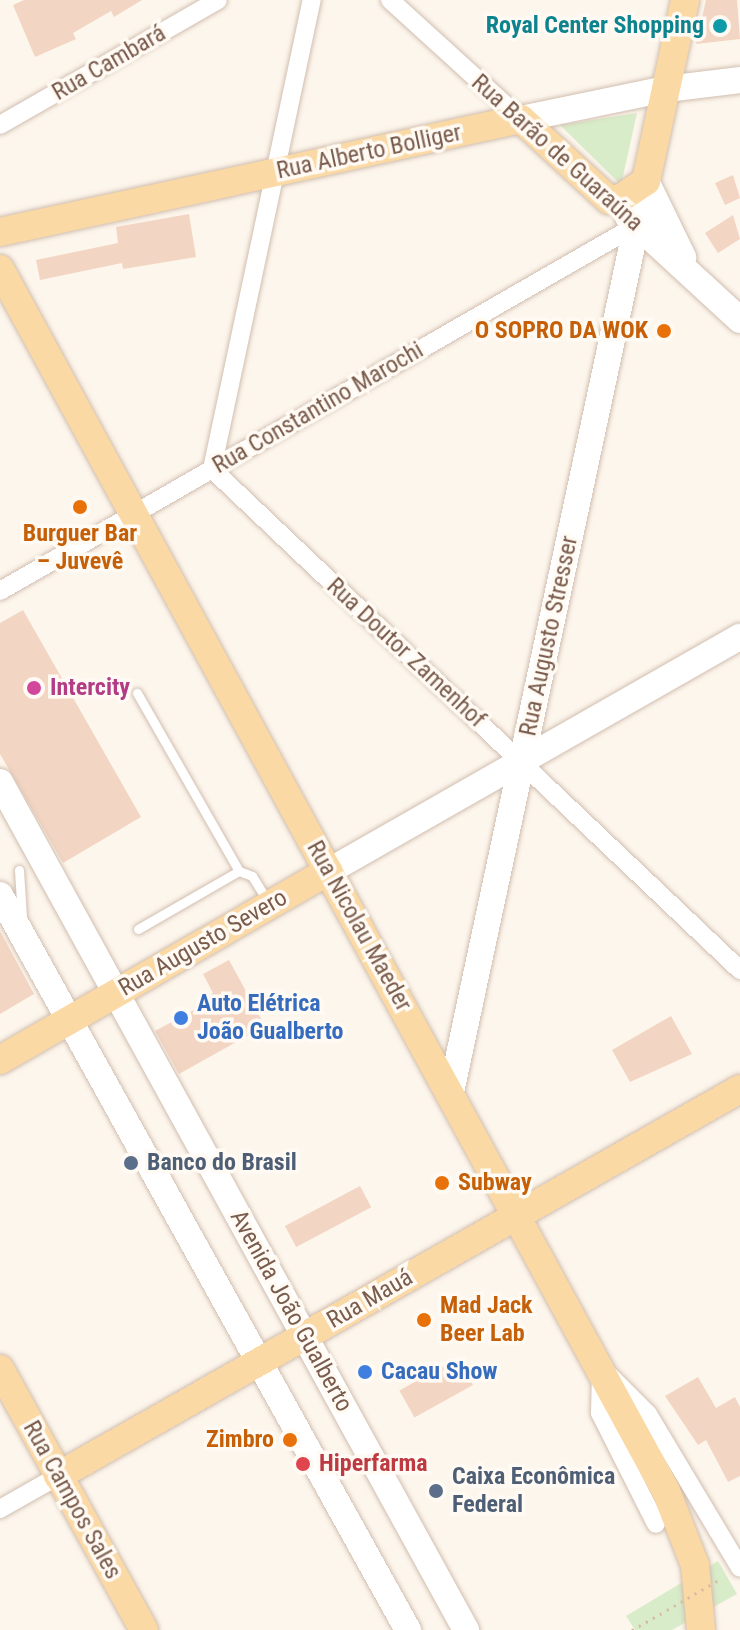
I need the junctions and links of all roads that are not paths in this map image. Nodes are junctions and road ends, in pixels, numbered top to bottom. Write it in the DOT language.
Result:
graph roads {
  1 [pos="218,0"];
  2 [pos="312,0"];
  3 [pos="390,0"];
  4 [pos="685,0"];
  5 [pos="740,80"];
  6 [pos="666,89"];
  7 [pos="572,108"];
  8 [pos="521,119"];
  9 [pos="0,125"];
  10 [pos="546,142"];
  11 [pos="275,173"];
  12 [pos="646,181"];
  13 [pos="609,200"];
  14 [pos="637,225"];
  15 [pos="0,232"];
  16 [pos="0,269"];
  17 [pos="732,312"];
  18 [pos="212,469"];
  19 [pos="133,514"];
  20 [pos="0,591"];
  21 [pos="740,637"];
  22 [pos="137,693"];
  23 [pos="522,763"];
  24 [pos="0,782"];
  25 [pos="19,870"];
  26 [pos="239,871"];
  27 [pos="329,871"];
  28 [pos="0,895"];
  29 [pos="270,905"];
  30 [pos="138,929"];
  31 [pos="24,938"];
  32 [pos="740,970"];
  33 [pos="116,993"];
  34 [pos="69,1020"];
  35 [pos="0,1060"];
  36 [pos="740,1089"];
  37 [pos="451,1092"];
  38 [pos="518,1215"];
  39 [pos="304,1336"];
  40 [pos="257,1363"];
  41 [pos="0,1369"];
  42 [pos="602,1369"];
  43 [pos="58,1476"];
  44 [pos="0,1509"];
  45 [pos="656,1524"];
  46 [pos="738,1569"];
  47 [pos="144,1630"];
  48 [pos="408,1630"];
  49 [pos="466,1630"];
  50 [pos="701,1630"];
  1 -- 9 [label="street, Rua Cambará"];
  2 -- 11 [label="street"];
  3 -- 8 [label="street, Rua Barão de Guaraúna"];
  4 -- 6 [label="main road, Rua Augusto Stresser"];
  5 -- 6 [label="street, Rua Alberto Bolliger"];
  6 -- 7 [label="street, Rua Alberto Bolliger"];
  6 -- 12 [label="main road, Rua Augusto Stresser"];
  7 -- 8 [label="street, Rua Alberto Bolliger"];
  7 -- 10 [label="street"];
  8 -- 10 [label="main road, Rua Barão de Guaraúna"];
  8 -- 11 [label="main road, Rua Alberto Bolliger"];
  10 -- 13 [label="main road, Rua Barão de Guaraúna"];
  11 -- 15 [label="main road, Rua Alberto Bolliger"];
  11 -- 18 [label="street"];
  12 -- 13 [label="main road"];
  12 -- 14 [label="street, Rua Augusto Stresser"];
  12 -- 17 [label="street, Rua Barão de Guaraúna"];
  13 -- 14 [label="street, Rua Barão de Guaraúna"];
  14 -- 17 [label="street, Rua Barão de Guaraúna"];
  14 -- 18 [label="street, Rua Constantino Marochi"];
  14 -- 23 [label="street, Rua Augusto Stresser"];
  16 -- 19 [label="main road, Rua Nicolau Maeder"];
  18 -- 19 [label="street, Rua Constantino Marochi"];
  18 -- 23 [label="street, Rua Doutor Zamenhof"];
  19 -- 20 [label="street, Rua Constantino Marochi"];
  19 -- 27 [label="main road, Rua Nicolau Maeder"];
  21 -- 23 [label="street, Rua Augusto Severo"];
  22 -- 26 [label="lane"];
  23 -- 27 [label="street, Rua Augusto Severo"];
  23 -- 32 [label="street, Rua Doutor Zamenhof"];
  23 -- 37 [label="street, Rua Augusto Stresser"];
  24 -- 33 [label="street, Avenida João Gualberto"];
  25 -- 31 [label="lane"];
  26 -- 29 [label="lane"];
  26 -- 30 [label="lane"];
  27 -- 29 [label="main road, Rua Augusto Severo"];
  27 -- 37 [label="main road, Rua Nicolau Maeder"];
  28 -- 31 [label="street"];
  29 -- 33 [label="main road, Rua Augusto Severo"];
  31 -- 34 [label="street"];
  33 -- 34 [label="main road, Rua Augusto Severo"];
  33 -- 39 [label="street, Avenida João Gualberto"];
  34 -- 35 [label="main road, Rua Augusto Severo"];
  34 -- 40 [label="street"];
  36 -- 38 [label="main road, Rua Mauá"];
  37 -- 38 [label="main road, Rua Nicolau Maeder"];
  38 -- 39 [label="main road, Rua Mauá"];
  38 -- 42 [label="main road, Rua Nicolau Maeder"];
  39 -- 40 [label="main road, Rua Mauá"];
  39 -- 49 [label="street, Avenida João Gualberto"];
  40 -- 43 [label="main road, Rua Mauá"];
  40 -- 48 [label="street"];
  41 -- 43 [label="main road, Rua Campos Sales"];
  42 -- 45 [label="street"];
  42 -- 46 [label="street"];
  42 -- 50 [label="main road, Rua Nicolau Maeder"];
  43 -- 44 [label="street, Rua Mauá"];
  43 -- 47 [label="main road, Rua Campos Sales"];
}
